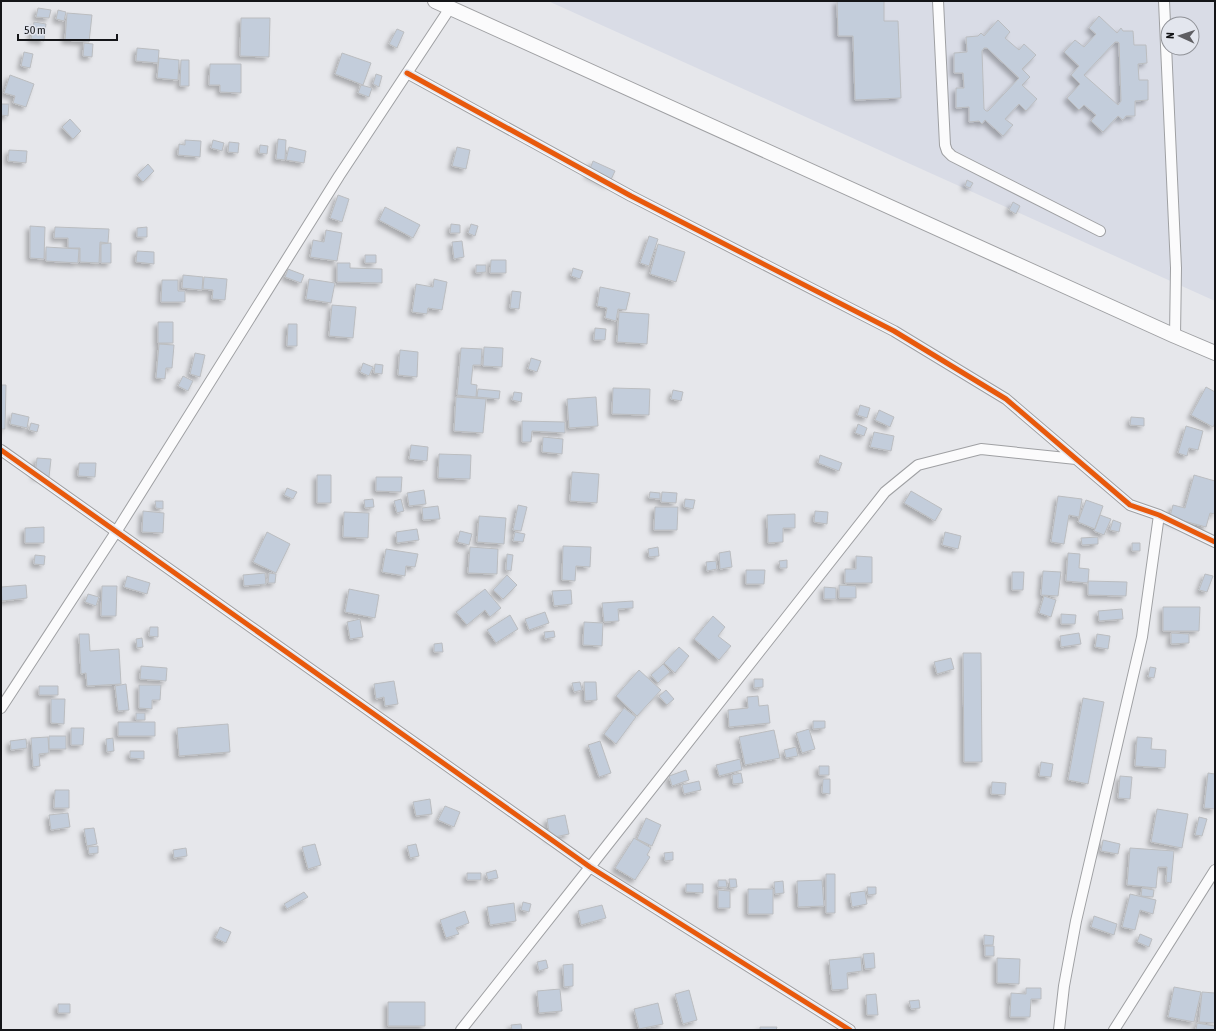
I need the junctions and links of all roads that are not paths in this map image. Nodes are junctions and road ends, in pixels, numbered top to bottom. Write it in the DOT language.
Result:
graph roads {
  1 [pos="435,1"];
  2 [pos="938,1"];
  3 [pos="1164,1"];
  4 [pos="450,8"];
  5 [pos="407,72"];
  6 [pos="1100,230"];
  7 [pos="1175,336"];
  8 [pos="1215,353"];
  9 [pos="1,450"];
  10 [pos="1076,459"];
  11 [pos="1159,515"];
  12 [pos="116,532"];
  13 [pos="1215,542"];
  14 [pos="1,708"];
  15 [pos="590,867"];
  16 [pos="1215,870"];
  17 [pos="461,1030"];
  18 [pos="850,1030"];
  19 [pos="1058,1030"];
  20 [pos="1114,1030"];
  1 -- 4 [label="street"];
  2 -- 6 [label="street"];
  3 -- 7 [label="street"];
  4 -- 5 [label="street"];
  4 -- 7 [label="street"];
  5 -- 10 [label="street"];
  5 -- 12 [label="street"];
  7 -- 8 [label="street"];
  9 -- 12 [label="street"];
  10 -- 11 [label="street"];
  10 -- 15 [label="street"];
  11 -- 13 [label="street"];
  11 -- 19 [label="street"];
  12 -- 14 [label="street"];
  12 -- 15 [label="street"];
  15 -- 17 [label="street"];
  15 -- 18 [label="street"];
  16 -- 20 [label="street"];
}
